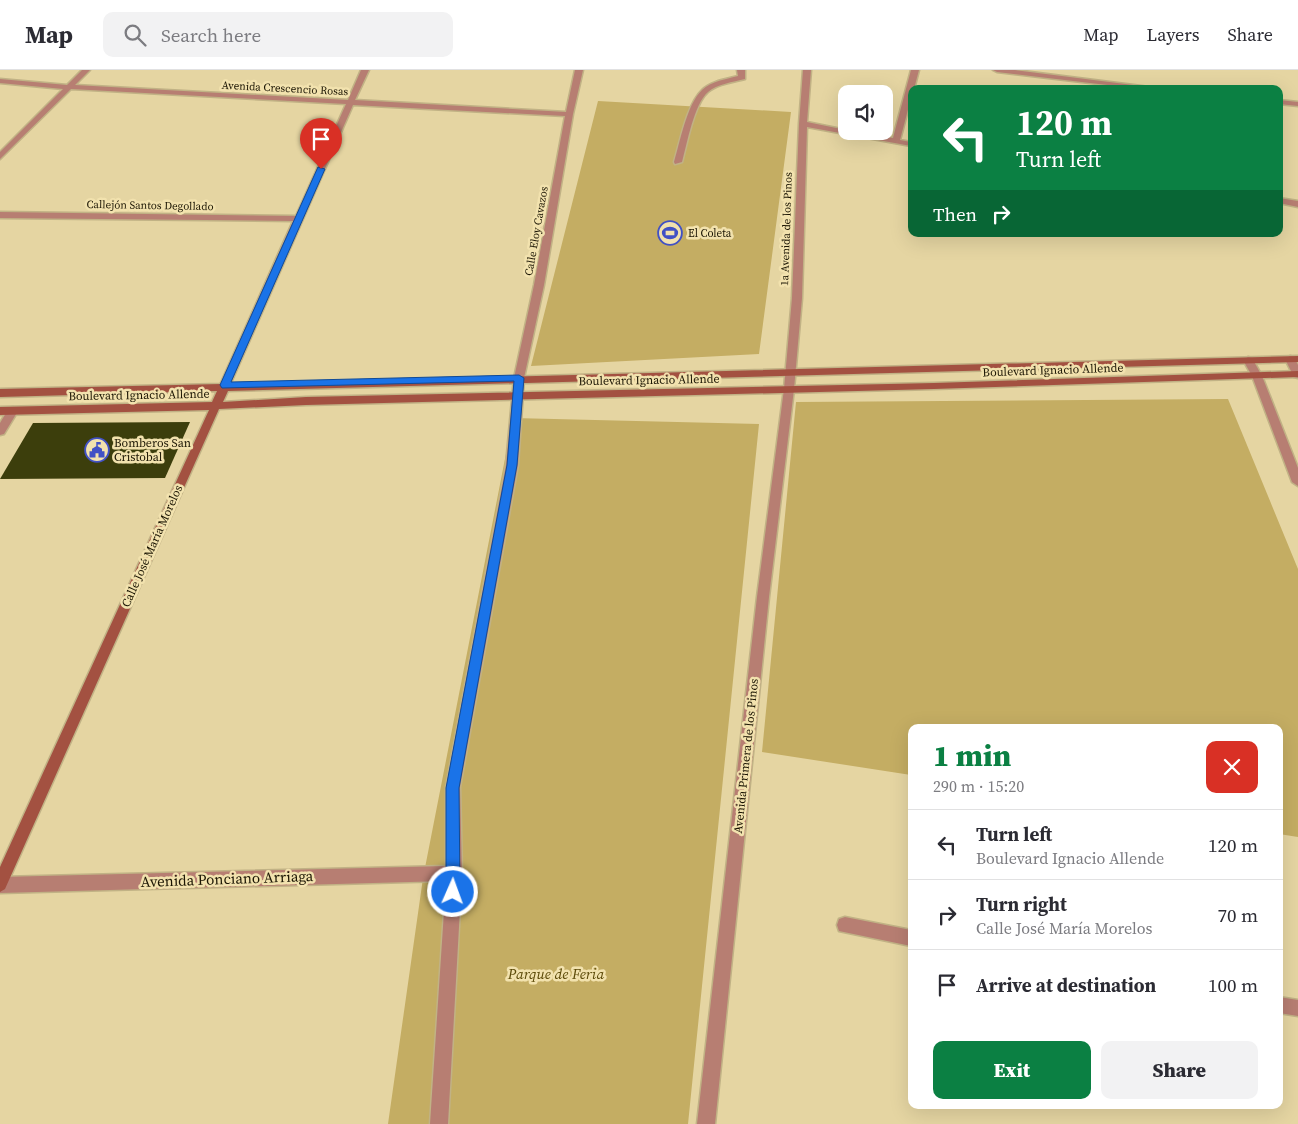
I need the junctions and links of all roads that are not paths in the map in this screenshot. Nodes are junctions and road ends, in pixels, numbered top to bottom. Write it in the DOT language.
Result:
graph roads {
  1 [pos="86,70"];
  2 [pos="365,70"];
  3 [pos="579,70"];
  4 [pos="741,70"];
  5 [pos="808,70"];
  6 [pos="915,70"];
  7 [pos="997,70"];
  8 [pos="0,82"];
  9 [pos="911,85"];
  10 [pos="1127,85"];
  11 [pos="68,87"];
  12 [pos="908,97"];
  13 [pos="1283,102"];
  14 [pos="350,103"];
  15 [pos="1298,104"];
  16 [pos="569,114"];
  17 [pos="803,124"];
  18 [pos="896,142"];
  19 [pos="908,144"];
  20 [pos="0,157"];
  21 [pos="678,162"];
  22 [pos="1283,202"];
  23 [pos="1298,204"];
  24 [pos="0,215"];
  25 [pos="300,218"];
  26 [pos="1294,359"];
  27 [pos="1248,360"];
  28 [pos="789,372"];
  29 [pos="1298,374"];
  30 [pos="1257,376"];
  31 [pos="519,378"];
  32 [pos="225,385"];
  33 [pos="788,389"];
  34 [pos="0,393"];
  35 [pos="516,396"];
  36 [pos="214,406"];
  37 [pos="0,411"];
  38 [pos="13,411"];
  39 [pos="0,431"];
  40 [pos="1298,482"];
  41 [pos="454,873"];
  42 [pos="0,884"];
  43 [pos="845,926"];
  44 [pos="908,937"];
  45 [pos="1283,1006"];
  46 [pos="1298,1008"];
  47 [pos="439,1124"];
  48 [pos="706,1124"];
  1 -- 11 [label="street"];
  2 -- 14 [label="street, Calle José María Morelos"];
  3 -- 16 [label="street, Calle Eloy Cavazos"];
  4 -- 21 [label="street"];
  5 -- 17 [label="street, 1a Avenida de los Pinos"];
  6 -- 9 [label="street"];
  7 -- 10 [label="street"];
  8 -- 11 [label="street, Avenida Crescencio Rosas"];
  11 -- 14 [label="street, Avenida Crescencio Rosas"];
  11 -- 20 [label="street"];
  12 -- 18 [label="street"];
  13 -- 15 [label="street"];
  14 -- 16 [label="street, Avenida Crescencio Rosas"];
  14 -- 25 [label="street, Calle José María Morelos"];
  16 -- 31 [label="street, Calle Eloy Cavazos"];
  17 -- 18 [label="street"];
  17 -- 28 [label="street, 1a Avenida de los Pinos"];
  18 -- 19 [label="street"];
  22 -- 23 [label="street"];
  24 -- 25 [label="street, Callejón Santos Degollado"];
  25 -- 32 [label="street, Calle José María Morelos"];
  26 -- 27 [label="main road, Boulevard Ignacio Allende"];
  26 -- 29 [label="street"];
  27 -- 28 [label="main road, Boulevard Ignacio Allende"];
  27 -- 30 [label="street"];
  28 -- 31 [label="main road, Boulevard Ignacio Allende"];
  28 -- 33 [label="street, 1a Avenida de los Pinos"];
  29 -- 30 [label="main road, Boulevard Ignacio Allende"];
  30 -- 33 [label="main road, Boulevard Ignacio Allende"];
  30 -- 40 [label="street"];
  31 -- 32 [label="main road, Boulevard Ignacio Allende"];
  31 -- 35 [label="street, Calle Eloy Cavazos"];
  32 -- 34 [label="main road, Boulevard Ignacio Allende"];
  32 -- 36 [label="main road, Calle José María Morelos"];
  33 -- 35 [label="main road, Boulevard Ignacio Allende"];
  33 -- 48 [label="street, Avenida Primera de los Pinos"];
  35 -- 36 [label="main road, Boulevard Ignacio Allende"];
  35 -- 41 [label="street, Calle Eloy Cavazos"];
  36 -- 38 [label="main road, Boulevard Ignacio Allende"];
  36 -- 42 [label="main road, Calle José María Morelos"];
  37 -- 38 [label="main road, Boulevard Ignacio Allende"];
  38 -- 39 [label="street"];
  41 -- 42 [label="street, Avenida Ponciano Arriaga"];
  41 -- 47 [label="street, Calle Eloy Cavazos"];
  43 -- 44 [label="street"];
  45 -- 46 [label="street"];
}
